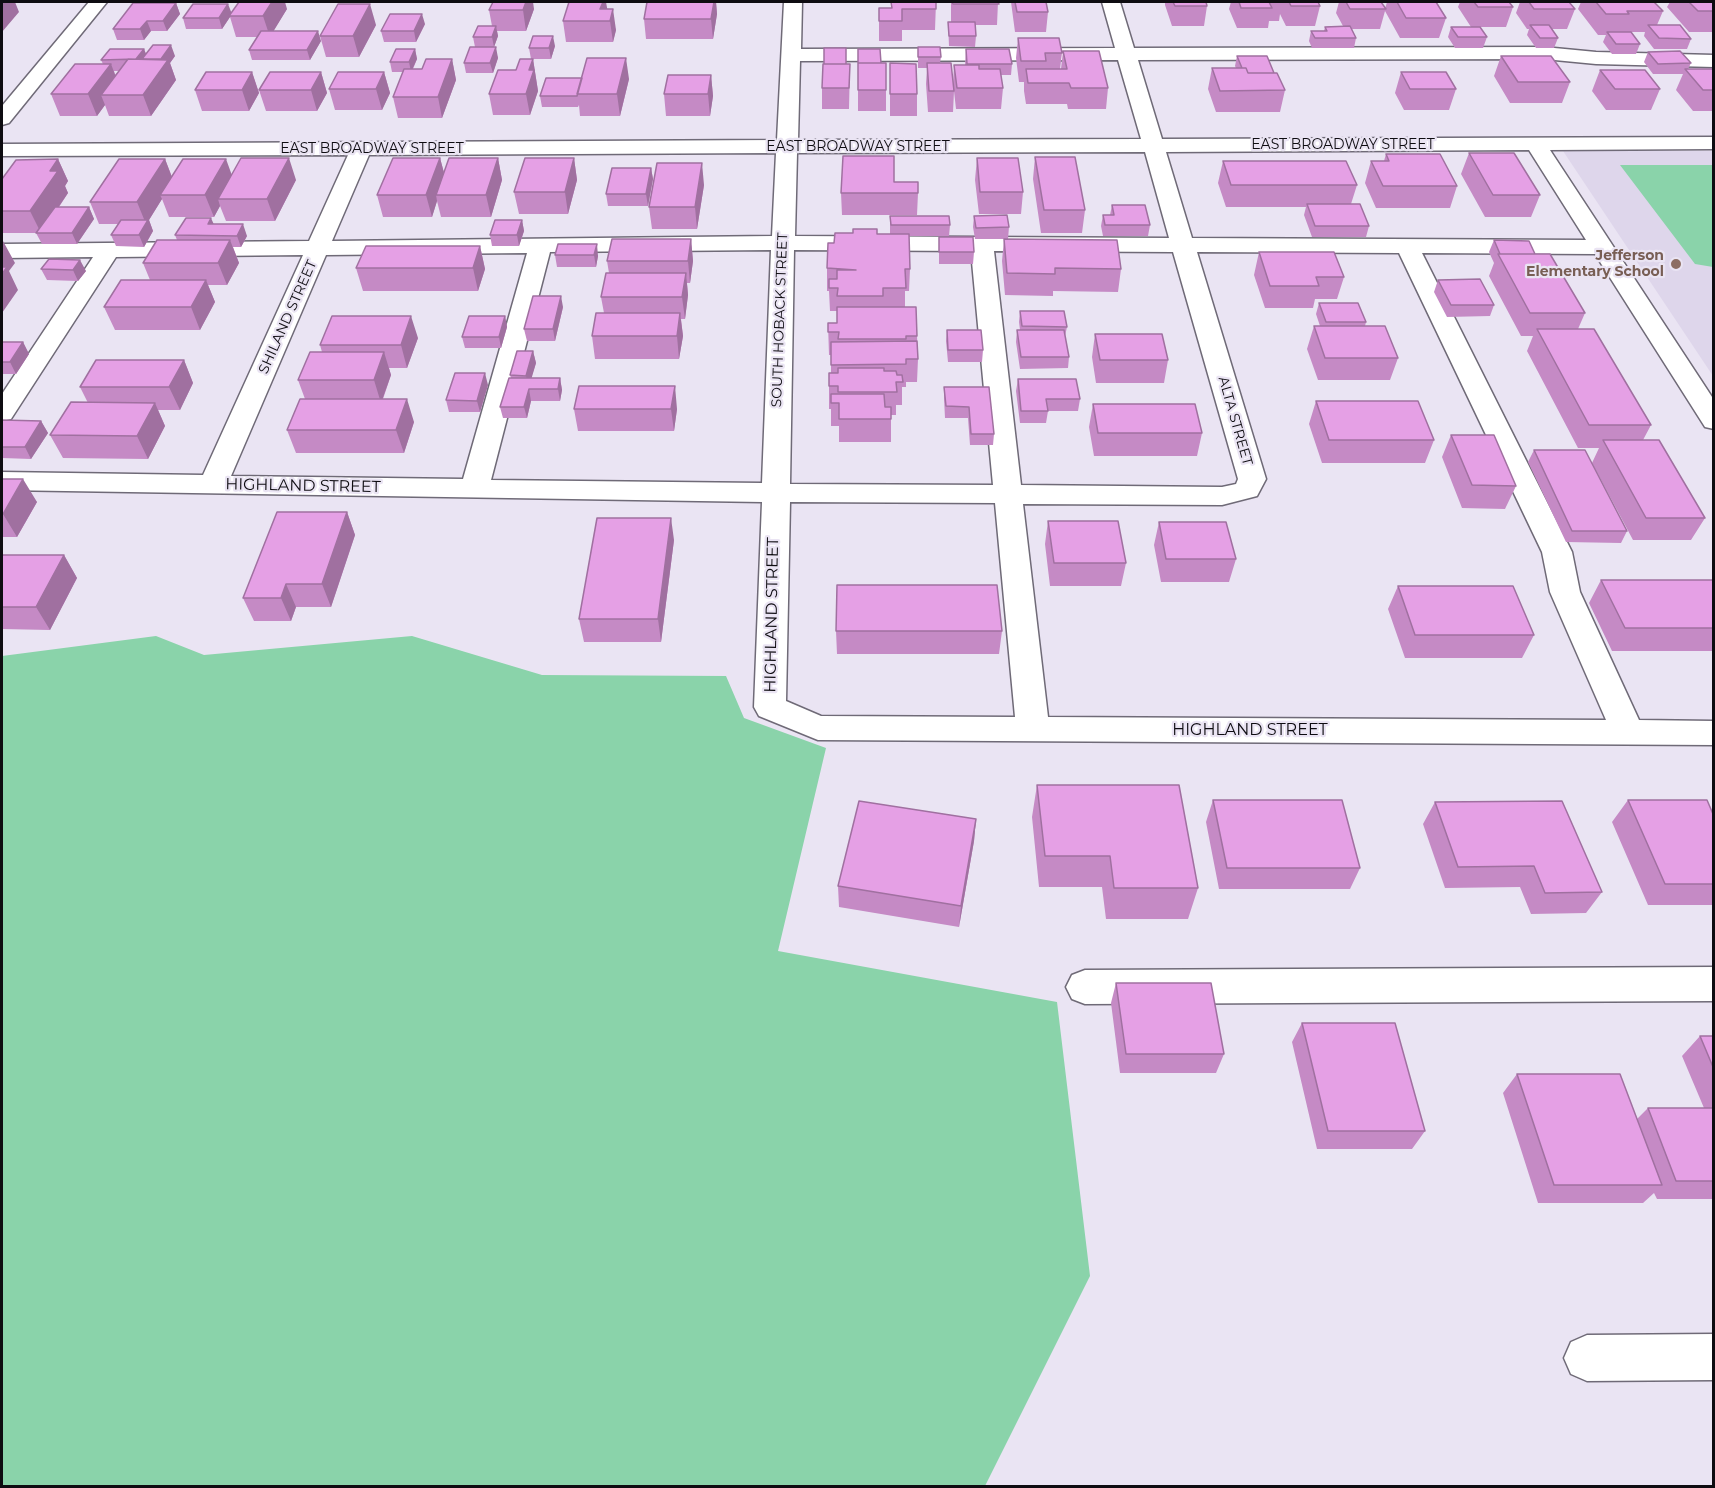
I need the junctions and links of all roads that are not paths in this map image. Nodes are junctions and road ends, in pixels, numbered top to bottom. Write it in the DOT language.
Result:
graph roads {
  1 [pos="98,2"];
  2 [pos="793,2"];
  3 [pos="1111,2"];
  4 [pos="791,55"];
  5 [pos="1128,56"];
  6 [pos="1713,61"];
  7 [pos="2,119"];
  8 [pos="1535,143"];
  9 [pos="1713,143"];
  10 [pos="1155,146"];
  11 [pos="786,148"];
  12 [pos="361,149"];
  13 [pos="2,150"];
  14 [pos="783,243"];
  15 [pos="981,243"];
  16 [pos="1184,244"];
  17 [pos="540,246"];
  18 [pos="1407,246"];
  19 [pos="1601,247"];
  20 [pos="317,249"];
  21 [pos="2,250"];
  22 [pos="109,250"];
  23 [pos="2,412"];
  24 [pos="1713,421"];
  25 [pos="2,481"];
  26 [pos="213,484"];
  27 [pos="475,488"];
  28 [pos="775,492"];
  29 [pos="1008,494"];
  30 [pos="1033,729"];
  31 [pos="1628,732"];
  32 [pos="1713,733"];
  33 [pos="1713,984"];
  34 [pos="1084,987"];
  35 [pos="1713,1357"];
  36 [pos="1587,1358"];
  1 -- 7 [label="street"];
  2 -- 4 [label="street, SOUTH HOBACK STREET"];
  3 -- 5 [label="street, ALTA STREET"];
  4 -- 5 [label="street"];
  4 -- 11 [label="street, SOUTH HOBACK STREET"];
  5 -- 6 [label="street"];
  5 -- 10 [label="street, ALTA STREET"];
  8 -- 9 [label="street, EAST BROADWAY STREET"];
  8 -- 10 [label="street, EAST BROADWAY STREET"];
  8 -- 19 [label="street"];
  10 -- 11 [label="street, EAST BROADWAY STREET"];
  10 -- 16 [label="street, ALTA STREET"];
  11 -- 12 [label="street, EAST BROADWAY STREET"];
  11 -- 14 [label="street, SOUTH HOBACK STREET"];
  12 -- 13 [label="street, EAST BROADWAY STREET"];
  12 -- 20 [label="street, SHILAND STREET"];
  14 -- 15 [label="street"];
  14 -- 17 [label="street"];
  14 -- 28 [label="street, SOUTH HOBACK STREET"];
  15 -- 16 [label="street"];
  15 -- 29 [label="street"];
  16 -- 18 [label="street"];
  16 -- 29 [label="street, ALTA STREET"];
  17 -- 20 [label="street"];
  17 -- 27 [label="street"];
  18 -- 19 [label="street"];
  18 -- 31 [label="street"];
  19 -- 24 [label="street"];
  20 -- 22 [label="street"];
  20 -- 26 [label="street, SHILAND STREET"];
  21 -- 22 [label="street"];
  22 -- 23 [label="street"];
  25 -- 26 [label="street, HIGHLAND STREET"];
  26 -- 27 [label="street, HIGHLAND STREET"];
  27 -- 28 [label="street, HIGHLAND STREET"];
  28 -- 29 [label="street, ALTA STREET"];
  28 -- 30 [label="street, HIGHLAND STREET"];
  29 -- 30 [label="street"];
  30 -- 31 [label="street, HIGHLAND STREET"];
  31 -- 32 [label="street, HIGHLAND STREET"];
  33 -- 34 [label="street"];
  35 -- 36 [label="street"];
}
